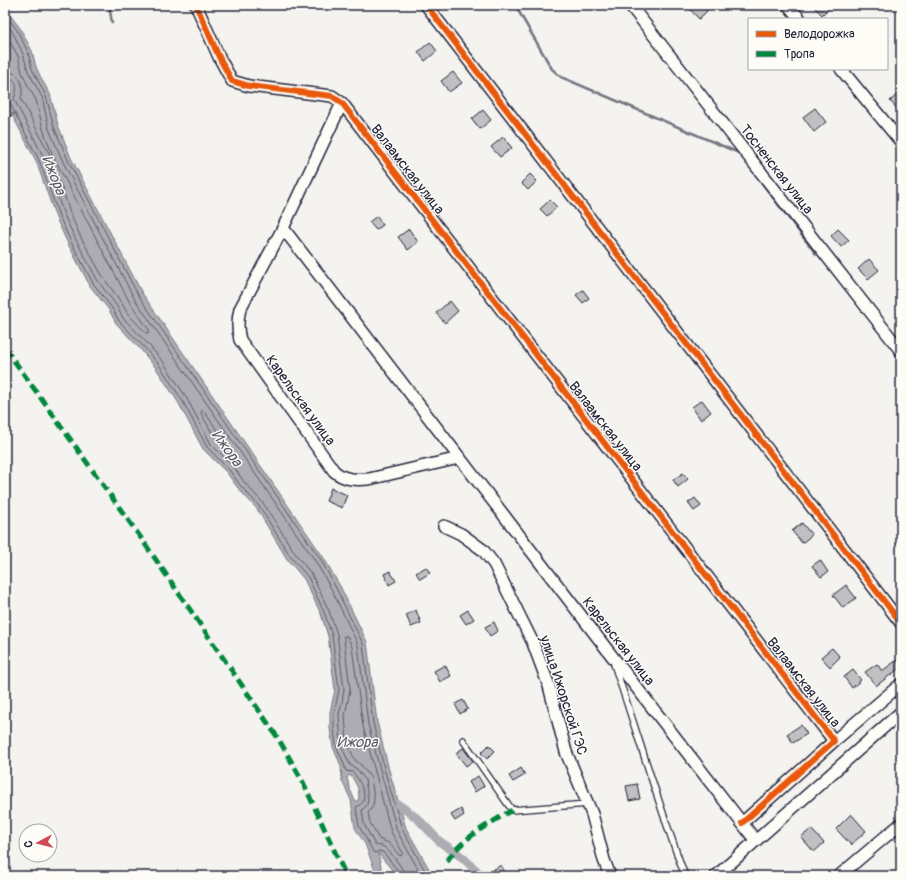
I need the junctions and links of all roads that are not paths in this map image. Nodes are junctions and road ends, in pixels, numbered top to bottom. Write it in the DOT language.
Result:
graph roads {
  1 [pos="196,5"];
  2 [pos="426,5"];
  3 [pos="630,5"];
  4 [pos="788,5"];
  5 [pos="799,18"];
  6 [pos="842,70"];
  7 [pos="342,103"];
  8 [pos="901,142"];
  9 [pos="283,228"];
  10 [pos="901,351"];
  11 [pos="460,458"];
  12 [pos="444,526"];
  13 [pos="901,623"];
  14 [pos="612,656"];
  15 [pos="901,684"];
  16 [pos="901,712"];
  17 [pos="463,740"];
  18 [pos="834,741"];
  19 [pos="588,804"];
  20 [pos="742,823"];
  21 [pos="901,824"];
  22 [pos="756,841"];
  23 [pos="610,876"];
  24 [pos="685,876"];
  25 [pos="716,876"];
  26 [pos="839,876"];
  1 -- 7 [label="street, Валаамская улица"];
  2 -- 13 [label="street"];
  3 -- 10 [label="street, Тосненская улица"];
  4 -- 5 [label="street"];
  6 -- 8 [label="street"];
  7 -- 9 [label="street, Карельская улица"];
  7 -- 18 [label="street, Валаамская улица"];
  9 -- 11 [label="street, Карельская улица"];
  9 -- 11 [label="street, Карельская улица"];
  11 -- 14 [label="street, Карельская улица"];
  12 -- 19 [label="street, улица Ижорской ГЭС"];
  14 -- 20 [label="street, Карельская улица"];
  14 -- 24 [label="lane"];
  15 -- 18 [label="street"];
  16 -- 22 [label="street"];
  17 -- 19 [label="lane"];
  18 -- 20 [label="street, Валаамская улица"];
  19 -- 23 [label="street, улица Ижорской ГЭС"];
  20 -- 22 [label="street, Карельская улица"];
  21 -- 26 [label="street"];
  22 -- 25 [label="street"];
}
